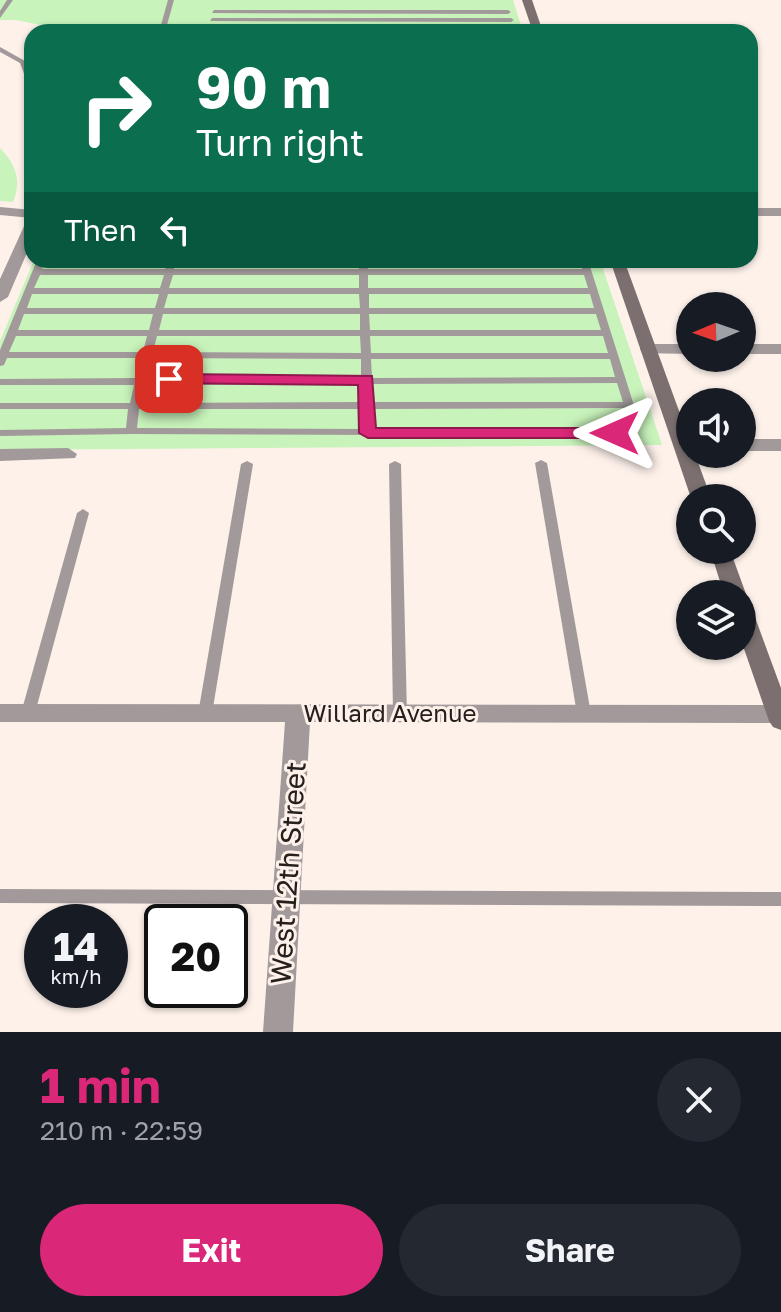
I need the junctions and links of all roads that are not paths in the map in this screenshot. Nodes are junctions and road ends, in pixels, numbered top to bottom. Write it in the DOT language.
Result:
graph roads {
  1 [pos="10,0"];
  2 [pos="171,0"];
  3 [pos="217,0"];
  4 [pos="360,0"];
  5 [pos="504,0"];
  6 [pos="527,0"];
  7 [pos="214,12"];
  8 [pos="360,12"];
  9 [pos="508,12"];
  10 [pos="0,16"];
  11 [pos="212,20"];
  12 [pos="511,20"];
  13 [pos="164,24"];
  14 [pos="211,24"];
  15 [pos="296,24"];
  16 [pos="359,24"];
  17 [pos="424,24"];
  18 [pos="512,24"];
  19 [pos="535,24"];
  20 [pos="0,49"];
  21 [pos="24,65"];
  22 [pos="0,211"];
  23 [pos="758,212"];
  24 [pos="781,212"];
  25 [pos="24,216"];
  26 [pos="24,235"];
  27 [pos="38,268"];
  28 [pos="126,268"];
  29 [pos="170,268"];
  30 [pos="363,268"];
  31 [pos="587,268"];
  32 [pos="620,268"];
  33 [pos="37,272"];
  34 [pos="364,290"];
  35 [pos="29,291"];
  36 [pos="164,291"];
  37 [pos="594,291"];
  38 [pos="0,297"];
  39 [pos="160,310"];
  40 [pos="364,310"];
  41 [pos="21,311"];
  42 [pos="600,311"];
  43 [pos="12,333"];
  44 [pos="155,333"];
  45 [pos="365,333"];
  46 [pos="606,333"];
  47 [pos="648,349"];
  48 [pos="676,349"];
  49 [pos="756,349"];
  50 [pos="781,349"];
  51 [pos="148,355"];
  52 [pos="366,356"];
  53 [pos="613,356"];
  54 [pos="2,359"];
  55 [pos="141,379"];
  56 [pos="366,380"];
  57 [pos="621,380"];
  58 [pos="0,382"];
  59 [pos="367,405"];
  60 [pos="628,405"];
  61 [pos="0,406"];
  62 [pos="134,406"];
  63 [pos="676,420"];
  64 [pos="131,431"];
  65 [pos="0,433"];
  66 [pos="368,433"];
  67 [pos="756,445"];
  68 [pos="781,445"];
  69 [pos="68,454"];
  70 [pos="0,455"];
  71 [pos="541,463"];
  72 [pos="247,464"];
  73 [pos="395,464"];
  74 [pos="83,513"];
  75 [pos="756,650"];
  76 [pos="0,713"];
  77 [pos="28,713"];
  78 [pos="205,714"];
  79 [pos="298,714"];
  80 [pos="400,714"];
  81 [pos="584,714"];
  82 [pos="780,716"];
  83 [pos="0,896"];
  84 [pos="286,897"];
  85 [pos="781,899"];
  86 [pos="278,1032"];
  1 -- 10 [label="lane"];
  2 -- 13 [label="lane"];
  3 -- 7 [label="lane"];
  4 -- 8 [label="lane"];
  5 -- 9 [label="lane"];
  6 -- 19 [label="street"];
  7 -- 8 [label="lane"];
  7 -- 11 [label="lane"];
  8 -- 9 [label="lane"];
  8 -- 16 [label="lane"];
  9 -- 12 [label="lane"];
  11 -- 14 [label="lane"];
  11 -- 15 [label="lane"];
  12 -- 17 [label="lane"];
  12 -- 18 [label="lane"];
  20 -- 21 [label="lane"];
  22 -- 25 [label="street"];
  23 -- 24 [label="street"];
  26 -- 38 [label="street"];
  27 -- 33 [label="lane"];
  28 -- 33 [label="lane"];
  29 -- 36 [label="lane"];
  30 -- 34 [label="lane"];
  31 -- 37 [label="lane"];
  32 -- 47 [label="street"];
  33 -- 35 [label="lane"];
  34 -- 36 [label="lane"];
  34 -- 37 [label="lane"];
  34 -- 40 [label="lane"];
  35 -- 36 [label="lane"];
  35 -- 41 [label="lane"];
  36 -- 39 [label="lane"];
  37 -- 42 [label="lane"];
  39 -- 40 [label="lane"];
  39 -- 41 [label="lane"];
  39 -- 44 [label="lane"];
  40 -- 42 [label="lane"];
  40 -- 45 [label="lane"];
  41 -- 43 [label="lane"];
  42 -- 46 [label="lane"];
  43 -- 44 [label="lane"];
  43 -- 54 [label="lane"];
  44 -- 45 [label="lane"];
  44 -- 51 [label="lane"];
  45 -- 46 [label="lane"];
  45 -- 52 [label="lane"];
  46 -- 53 [label="lane"];
  47 -- 48 [label="street"];
  47 -- 63 [label="street"];
  49 -- 50 [label="street"];
  51 -- 52 [label="lane"];
  51 -- 54 [label="lane"];
  51 -- 55 [label="lane"];
  52 -- 53 [label="lane"];
  52 -- 56 [label="lane"];
  53 -- 57 [label="lane"];
  55 -- 56 [label="lane"];
  55 -- 58 [label="lane"];
  55 -- 62 [label="lane"];
  56 -- 57 [label="lane"];
  56 -- 59 [label="lane"];
  57 -- 60 [label="lane"];
  59 -- 60 [label="lane"];
  59 -- 62 [label="lane"];
  59 -- 66 [label="lane"];
  60 -- 66 [label="lane"];
  61 -- 62 [label="lane"];
  62 -- 64 [label="lane"];
  64 -- 65 [label="lane"];
  64 -- 66 [label="lane"];
  67 -- 68 [label="street"];
  69 -- 70 [label="street"];
  71 -- 81 [label="lane"];
  72 -- 78 [label="lane"];
  73 -- 80 [label="lane"];
  74 -- 77 [label="lane"];
  75 -- 82 [label="street"];
  76 -- 77 [label="street, Willard Avenue"];
  77 -- 78 [label="street, Willard Avenue"];
  78 -- 79 [label="street, Willard Avenue"];
  79 -- 80 [label="street, Willard Avenue"];
  79 -- 84 [label="street, West 12th Street"];
  80 -- 81 [label="street, Willard Avenue"];
  81 -- 82 [label="street, Willard Avenue"];
  83 -- 84 [label="lane"];
  84 -- 85 [label="lane"];
  84 -- 86 [label="street, West 12th Street"];
}
